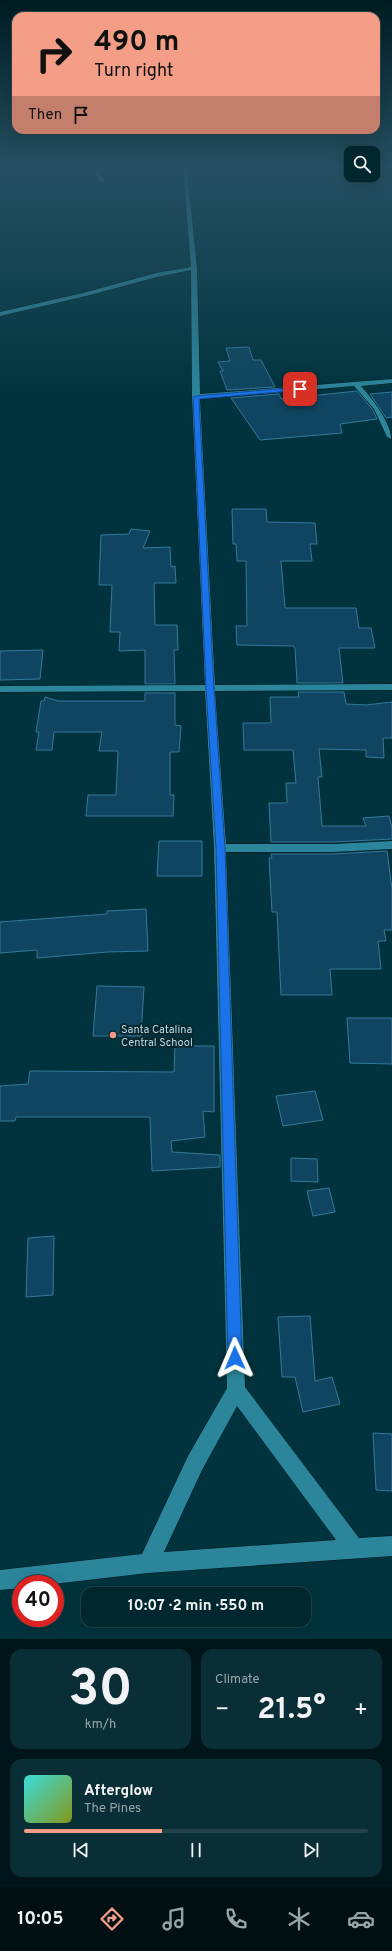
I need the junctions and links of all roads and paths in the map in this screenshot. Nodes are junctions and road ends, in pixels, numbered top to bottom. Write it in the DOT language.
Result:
graph roads {
  1 [pos="192,245"];
  2 [pos="194,268"];
  3 [pos="0,314"];
  4 [pos="392,381"];
  5 [pos="356,384"];
  6 [pos="196,397"];
  7 [pos="392,437"];
  8 [pos="392,687"];
  9 [pos="210,688"];
  10 [pos="0,689"];
  11 [pos="392,845"];
  12 [pos="220,848"];
  13 [pos="236,1390"];
  14 [pos="392,1545"];
  15 [pos="354,1548"];
  16 [pos="148,1563"];
  17 [pos="0,1580"];
  1 -- 2 [label="street"];
  2 -- 3 [label="street"];
  2 -- 6 [label="street"];
  4 -- 5 [label="street"];
  5 -- 6 [label="street"];
  5 -- 7 [label="street"];
  6 -- 9 [label="street"];
  8 -- 9 [label="street"];
  9 -- 10 [label="street"];
  9 -- 12 [label="street"];
  11 -- 12 [label="street"];
  12 -- 13 [label="street"];
  13 -- 15 [label="street"];
  13 -- 16 [label="street"];
  14 -- 15 [label="street"];
  15 -- 16 [label="street"];
  16 -- 17 [label="street"];
}
